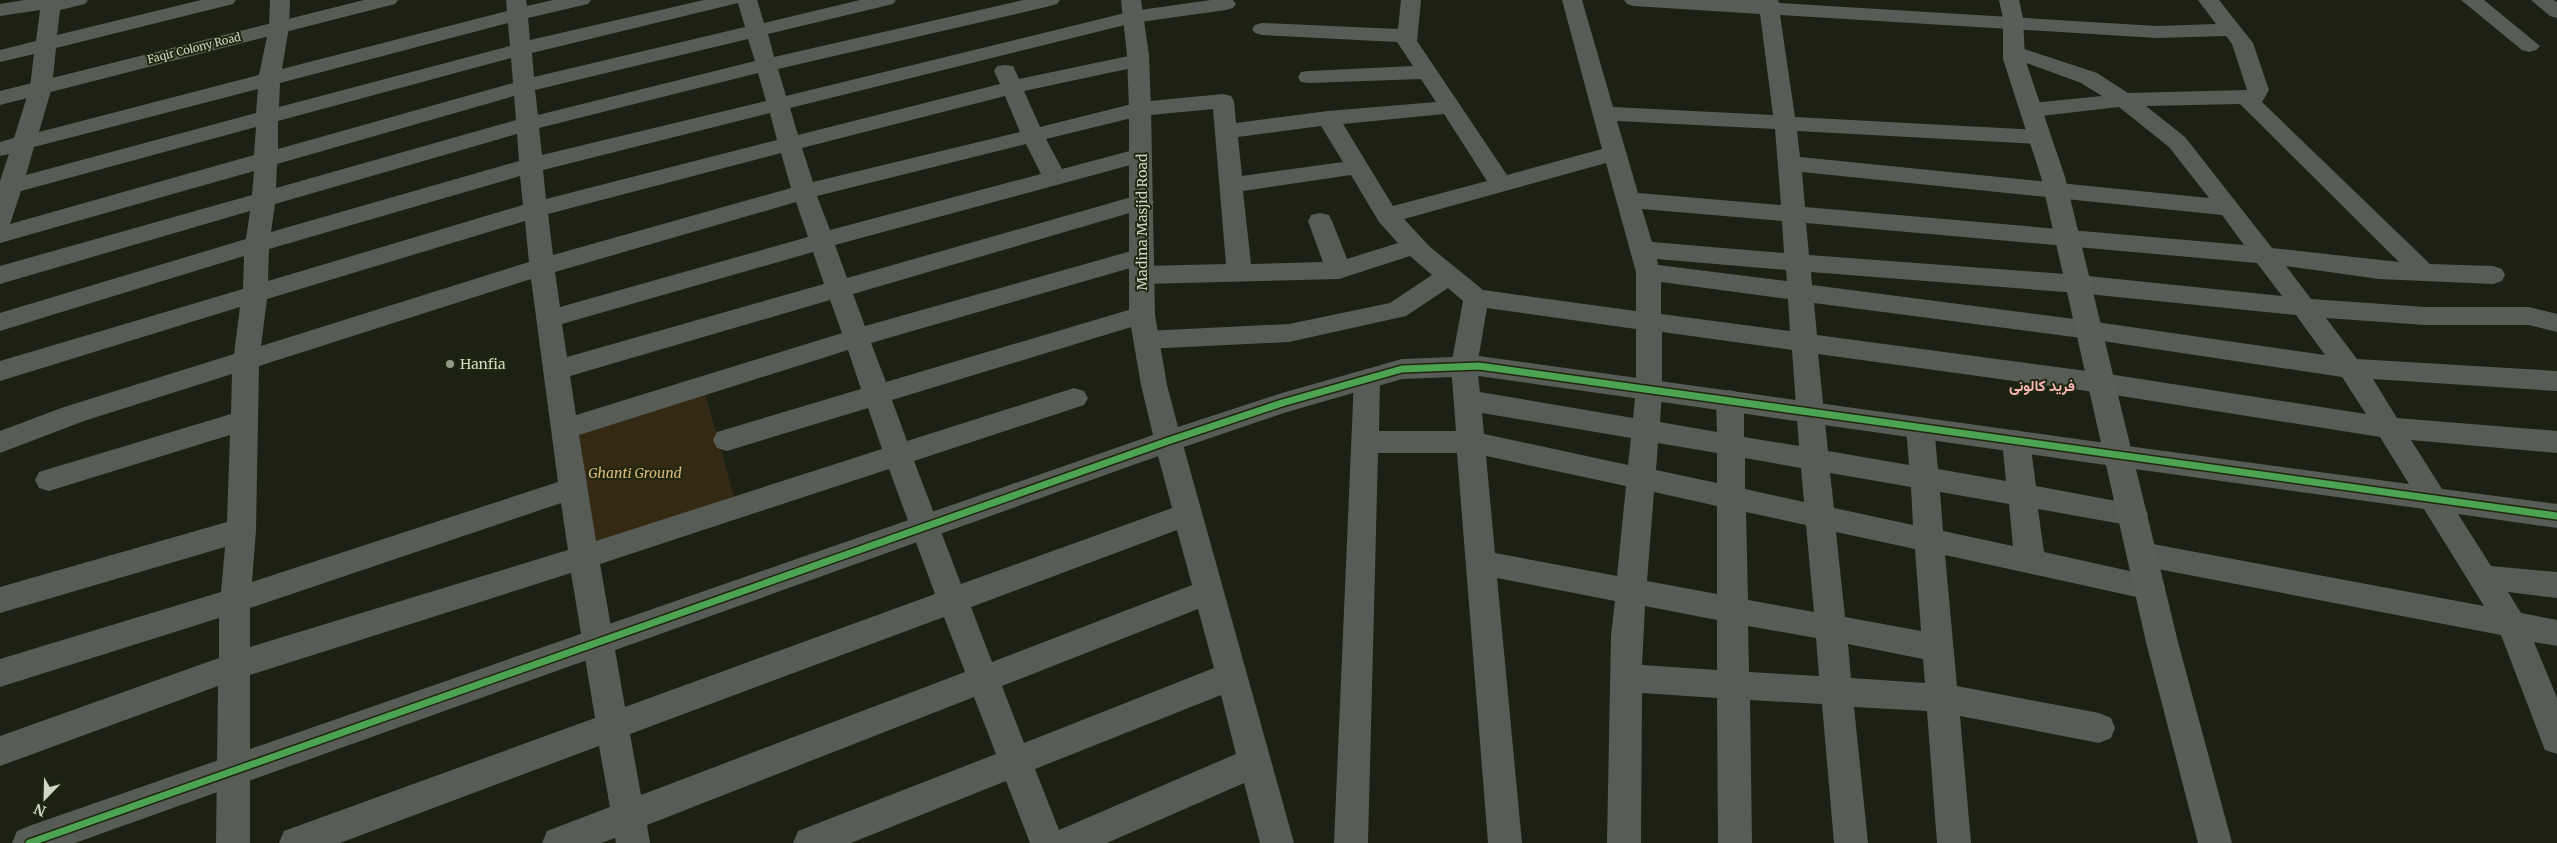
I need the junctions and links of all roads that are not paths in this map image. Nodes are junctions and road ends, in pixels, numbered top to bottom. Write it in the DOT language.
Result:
graph roads {
  1 [pos="78,0"];
  2 [pos="226,0"];
  3 [pos="280,0"];
  4 [pos="388,0"];
  5 [pos="581,0"];
  6 [pos="730,0"];
  7 [pos="747,0"];
  8 [pos="886,0"];
  9 [pos="1050,0"];
  10 [pos="1411,0"];
  11 [pos="1572,0"];
  12 [pos="1634,0"];
  13 [pos="2208,0"];
  14 [pos="2471,0"];
  15 [pos="2541,0"];
  16 [pos="1226,4"];
  17 [pos="1769,4"];
  18 [pos="50,6"];
  19 [pos="517,7"];
  20 [pos="974,8"];
  21 [pos="1132,9"];
  22 [pos="0,10"];
  23 [pos="2011,12"];
  24 [pos="2557,12"];
  25 [pos="280,27"];
  26 [pos="0,28"];
  27 [pos="1262,29"];
  28 [pos="2231,30"];
  29 [pos="756,31"];
  30 [pos="1407,36"];
  31 [pos="45,44"];
  32 [pos="2529,46"];
  33 [pos="521,49"];
  34 [pos="995,51"];
  35 [pos="2014,52"];
  36 [pos="0,56"];
  37 [pos="1138,60"];
  38 [pos="766,65"];
  39 [pos="1427,72"];
  40 [pos="1309,77"];
  41 [pos="269,79"];
  42 [pos="525,86"];
  43 [pos="40,87"];
  44 [pos="1012,87"];
  45 [pos="0,98"];
  46 [pos="2246,98"];
  47 [pos="2124,100"];
  48 [pos="777,103"];
  49 [pos="1451,107"];
  50 [pos="1140,110"];
  51 [pos="2031,110"];
  52 [pos="1604,113"];
  53 [pos="268,118"];
  54 [pos="1328,118"];
  55 [pos="1785,123"];
  56 [pos="528,124"];
  57 [pos="1226,130"];
  58 [pos="1033,136"];
  59 [pos="2040,138"];
  60 [pos="24,142"];
  61 [pos="788,144"];
  62 [pos="0,149"];
  63 [pos="1615,154"];
  64 [pos="1142,155"];
  65 [pos="267,158"];
  66 [pos="1789,163"];
  67 [pos="532,165"];
  68 [pos="1357,167"];
  69 [pos="1055,178"];
  70 [pos="1231,185"];
  71 [pos="1502,185"];
  72 [pos="6,188"];
  73 [pos="2055,189"];
  74 [pos="804,192"];
  75 [pos="264,200"];
  76 [pos="1628,200"];
  77 [pos="1142,202"];
  78 [pos="2229,208"];
  79 [pos="536,209"];
  80 [pos="1793,214"];
  81 [pos="1387,216"];
  82 [pos="0,221"];
  83 [pos="1320,222"];
  84 [pos="0,235"];
  85 [pos="2067,238"];
  86 [pos="821,241"];
  87 [pos="257,244"];
  88 [pos="1414,246"];
  89 [pos="2263,255"];
  90 [pos="1645,261"];
  91 [pos="1797,262"];
  92 [pos="1142,266"];
  93 [pos="542,267"];
  94 [pos="1338,270"];
  95 [pos="2424,272"];
  96 [pos="1239,273"];
  97 [pos="0,275"];
  98 [pos="2493,275"];
  99 [pos="1448,276"];
  100 [pos="2078,284"];
  101 [pos="838,288"];
  102 [pos="1800,292"];
  103 [pos="255,294"];
  104 [pos="1476,298"];
  105 [pos="2302,307"];
  106 [pos="549,319"];
  107 [pos="0,322"];
  108 [pos="1648,322"];
  109 [pos="2557,323"];
  110 [pos="1144,328"];
  111 [pos="2090,330"];
  112 [pos="856,338"];
  113 [pos="1804,343"];
  114 [pos="246,362"];
  115 [pos="1464,366"];
  116 [pos="2349,368"];
  117 [pos="556,370"];
  118 [pos="0,371"];
  119 [pos="1366,379"];
  120 [pos="2557,381"];
  121 [pos="2102,383"];
  122 [pos="1649,389"];
  123 [pos="876,394"];
  124 [pos="1074,398"];
  125 [pos="1467,400"];
  126 [pos="1730,400"];
  127 [pos="1810,412"];
  128 [pos="244,420"];
  129 [pos="1920,427"];
  130 [pos="2388,428"];
  131 [pos="564,429"];
  132 [pos="1645,430"];
  133 [pos="727,440"];
  134 [pos="1168,441"];
  135 [pos="2016,441"];
  136 [pos="0,442"];
  137 [pos="1364,442"];
  138 [pos="1470,442"];
  139 [pos="2557,442"];
  140 [pos="1731,445"];
  141 [pos="898,454"];
  142 [pos="2120,456"];
  143 [pos="1814,459"];
  144 [pos="1641,478"];
  145 [pos="1925,478"];
  146 [pos="49,480"];
  147 [pos="573,488"];
  148 [pos="2022,495"];
  149 [pos="1732,497"];
  150 [pos="2432,499"];
  151 [pos="1188,514"];
  152 [pos="2133,514"];
  153 [pos="1820,516"];
  154 [pos="2557,516"];
  155 [pos="924,527"];
  156 [pos="241,530"];
  157 [pos="1929,540"];
  158 [pos="2142,554"];
  159 [pos="584,557"];
  160 [pos="2030,561"];
  161 [pos="1481,563"];
  162 [pos="2481,576"];
  163 [pos="2557,585"];
  164 [pos="2150,586"];
  165 [pos="1631,591"];
  166 [pos="1209,592"];
  167 [pos="0,600"];
  168 [pos="235,600"];
  169 [pos="953,601"];
  170 [pos="1733,610"];
  171 [pos="2512,625"];
  172 [pos="1830,628"];
  173 [pos="2557,633"];
  174 [pos="597,643"];
  175 [pos="1938,648"];
  176 [pos="234,666"];
  177 [pos="0,673"];
  178 [pos="1232,676"];
  179 [pos="1626,678"];
  180 [pos="983,680"];
  181 [pos="1733,685"];
  182 [pos="1836,691"];
  183 [pos="1943,698"];
  184 [pos="612,728"];
  185 [pos="2098,728"];
  186 [pos="2557,739"];
  187 [pos="0,752"];
  188 [pos="1015,762"];
  189 [pos="1255,762"];
  190 [pos="233,772"];
  191 [pos="631,830"];
  192 [pos="29,843"];
  193 [pos="232,843"];
  194 [pos="296,843"];
  195 [pos="559,843"];
  196 [pos="810,843"];
  197 [pos="1047,843"];
  198 [pos="1068,843"];
  199 [pos="1277,843"];
  200 [pos="1351,843"];
  201 [pos="1505,843"];
  202 [pos="1624,843"];
  203 [pos="1735,843"];
  204 [pos="1851,843"];
  205 [pos="1954,843"];
  206 [pos="2215,843"];
  1 -- 18 [label="street"];
  2 -- 31 [label="street"];
  3 -- 25 [label="street"];
  4 -- 25 [label="main road, Faqir Colony Road"];
  5 -- 19 [label="street"];
  6 -- 33 [label="street"];
  7 -- 29 [label="street"];
  8 -- 29 [label="street"];
  9 -- 20 [label="street"];
  10 -- 30 [label="street"];
  11 -- 52 [label="street"];
  12 -- 17 [label="street"];
  13 -- 28 [label="street"];
  14 -- 32 [label="street"];
  15 -- 24 [label="street"];
  16 -- 21 [label="street"];
  17 -- 23 [label="street"];
  17 -- 55 [label="street"];
  18 -- 22 [label="street"];
  18 -- 26 [label="street"];
  18 -- 31 [label="street"];
  19 -- 33 [label="street"];
  19 -- 41 [label="street"];
  20 -- 34 [label="street"];
  20 -- 38 [label="street"];
  21 -- 34 [label="street"];
  21 -- 37 [label="street, Madina Masjid Road"];
  23 -- 28 [label="street"];
  23 -- 35 [label="main road"];
  25 -- 41 [label="street"];
  25 -- 43 [label="main road, Faqir Colony Road"];
  27 -- 30 [label="street"];
  28 -- 46 [label="street"];
  29 -- 38 [label="street"];
  29 -- 42 [label="street"];
  30 -- 39 [label="street"];
  31 -- 36 [label="street"];
  31 -- 43 [label="street"];
  33 -- 42 [label="street"];
  33 -- 53 [label="street"];
  34 -- 44 [label="street"];
  34 -- 48 [label="street"];
  35 -- 47 [label="street"];
  35 -- 51 [label="main road"];
  37 -- 44 [label="street"];
  37 -- 50 [label="street, Madina Masjid Road"];
  38 -- 48 [label="street"];
  38 -- 56 [label="street"];
  39 -- 40 [label="street"];
  39 -- 49 [label="street"];
  41 -- 53 [label="street"];
  41 -- 60 [label="street"];
  42 -- 56 [label="street"];
  42 -- 65 [label="street"];
  43 -- 45 [label="main road, Faqir Colony Road"];
  43 -- 60 [label="street"];
  44 -- 58 [label="street"];
  44 -- 61 [label="street"];
  46 -- 47 [label="street"];
  46 -- 95 [label="street"];
  47 -- 51 [label="street"];
  47 -- 78 [label="street"];
  48 -- 61 [label="street"];
  48 -- 67 [label="street"];
  49 -- 54 [label="street"];
  49 -- 71 [label="street"];
  50 -- 57 [label="street"];
  50 -- 58 [label="street"];
  50 -- 64 [label="street, Madina Masjid Road"];
  51 -- 59 [label="main road"];
  52 -- 55 [label="street"];
  52 -- 63 [label="street"];
  53 -- 65 [label="street"];
  53 -- 72 [label="street"];
  54 -- 57 [label="street"];
  54 -- 68 [label="street"];
  55 -- 59 [label="street"];
  55 -- 66 [label="street"];
  56 -- 67 [label="street"];
  56 -- 75 [label="street"];
  57 -- 70 [label="street"];
  58 -- 69 [label="street"];
  58 -- 74 [label="street"];
  59 -- 73 [label="main road"];
  60 -- 62 [label="street"];
  60 -- 72 [label="street"];
  61 -- 74 [label="street"];
  61 -- 79 [label="street"];
  63 -- 71 [label="street"];
  63 -- 76 [label="street"];
  64 -- 69 [label="street"];
  64 -- 77 [label="street, Madina Masjid Road"];
  65 -- 75 [label="street"];
  65 -- 84 [label="street"];
  66 -- 73 [label="street"];
  66 -- 80 [label="street"];
  67 -- 79 [label="street"];
  67 -- 87 [label="street"];
  68 -- 70 [label="street"];
  68 -- 81 [label="street"];
  69 -- 86 [label="street"];
  70 -- 96 [label="street"];
  71 -- 81 [label="street"];
  72 -- 82 [label="street"];
  73 -- 78 [label="street"];
  73 -- 85 [label="main road"];
  74 -- 86 [label="street"];
  74 -- 93 [label="street"];
  75 -- 87 [label="street"];
  75 -- 97 [label="street"];
  76 -- 80 [label="street"];
  76 -- 90 [label="street"];
  77 -- 92 [label="street, Madina Masjid Road"];
  77 -- 101 [label="street"];
  78 -- 89 [label="street"];
  79 -- 93 [label="street"];
  79 -- 103 [label="street"];
  80 -- 85 [label="street"];
  80 -- 91 [label="street"];
  81 -- 88 [label="street"];
  83 -- 94 [label="street"];
  85 -- 89 [label="street"];
  85 -- 100 [label="main road"];
  86 -- 101 [label="street"];
  86 -- 106 [label="street"];
  87 -- 103 [label="street"];
  87 -- 107 [label="street"];
  88 -- 94 [label="street"];
  88 -- 99 [label="street"];
  89 -- 95 [label="street"];
  89 -- 105 [label="street"];
  90 -- 91 [label="street"];
  90 -- 102 [label="street"];
  90 -- 108 [label="street"];
  91 -- 100 [label="street"];
  91 -- 102 [label="street"];
  92 -- 96 [label="street"];
  92 -- 110 [label="street, Madina Masjid Road"];
  92 -- 112 [label="street"];
  93 -- 106 [label="street"];
  93 -- 114 [label="street"];
  94 -- 96 [label="street"];
  95 -- 98 [label="street"];
  99 -- 104 [label="street"];
  99 -- 110 [label="street"];
  100 -- 105 [label="street"];
  100 -- 111 [label="main road"];
  101 -- 112 [label="street"];
  101 -- 117 [label="street"];
  102 -- 111 [label="street"];
  102 -- 113 [label="street"];
  103 -- 114 [label="street"];
  103 -- 118 [label="street"];
  104 -- 108 [label="street"];
  104 -- 115 [label="street"];
  105 -- 109 [label="street"];
  105 -- 116 [label="street"];
  106 -- 117 [label="street"];
  108 -- 113 [label="street"];
  108 -- 122 [label="street"];
  110 -- 123 [label="street"];
  110 -- 134 [label="street, Madina Masjid Road"];
  111 -- 116 [label="street"];
  111 -- 121 [label="main road"];
  112 -- 123 [label="street"];
  112 -- 131 [label="street"];
  113 -- 121 [label="street"];
  113 -- 127 [label="street"];
  114 -- 128 [label="street"];
  114 -- 136 [label="street"];
  115 -- 119 [label="street"];
  115 -- 122 [label="street"];
  115 -- 125 [label="street"];
  116 -- 120 [label="street"];
  116 -- 130 [label="street"];
  117 -- 131 [label="street"];
  119 -- 134 [label="street"];
  119 -- 137 [label="street"];
  121 -- 130 [label="street"];
  121 -- 142 [label="main road"];
  122 -- 126 [label="street"];
  122 -- 132 [label="street"];
  123 -- 133 [label="street"];
  123 -- 141 [label="street"];
  124 -- 141 [label="street"];
  125 -- 132 [label="street"];
  125 -- 138 [label="street"];
  126 -- 127 [label="street"];
  126 -- 140 [label="street"];
  127 -- 129 [label="street"];
  127 -- 143 [label="street"];
  128 -- 146 [label="street"];
  128 -- 156 [label="street"];
  129 -- 135 [label="street"];
  129 -- 145 [label="street"];
  130 -- 139 [label="street"];
  130 -- 150 [label="street"];
  131 -- 147 [label="street"];
  132 -- 140 [label="street"];
  132 -- 144 [label="street"];
  134 -- 151 [label="street, Madina Masjid Road"];
  134 -- 155 [label="street"];
  135 -- 142 [label="street"];
  135 -- 148 [label="street"];
  137 -- 138 [label="street"];
  137 -- 200 [label="street"];
  138 -- 144 [label="street"];
  138 -- 161 [label="street"];
  140 -- 143 [label="street"];
  140 -- 149 [label="street"];
  141 -- 155 [label="street"];
  141 -- 159 [label="street"];
  142 -- 150 [label="street"];
  142 -- 152 [label="main road"];
  143 -- 145 [label="street"];
  143 -- 153 [label="street"];
  144 -- 149 [label="street"];
  144 -- 165 [label="street"];
  145 -- 148 [label="street"];
  145 -- 157 [label="street"];
  147 -- 159 [label="street"];
  147 -- 168 [label="street"];
  148 -- 152 [label="street"];
  148 -- 160 [label="street"];
  149 -- 153 [label="street"];
  149 -- 170 [label="street"];
  150 -- 154 [label="street"];
  150 -- 162 [label="street"];
  151 -- 166 [label="street, Madina Masjid Road"];
  151 -- 169 [label="street"];
  152 -- 158 [label="main road"];
  153 -- 157 [label="street"];
  153 -- 172 [label="street"];
  155 -- 169 [label="street"];
  155 -- 174 [label="street"];
  156 -- 167 [label="street"];
  156 -- 168 [label="street"];
  157 -- 160 [label="street"];
  157 -- 175 [label="street"];
  158 -- 164 [label="main road"];
  158 -- 171 [label="street"];
  159 -- 174 [label="street"];
  159 -- 176 [label="street"];
  160 -- 164 [label="street"];
  161 -- 165 [label="street"];
  161 -- 201 [label="street"];
  162 -- 163 [label="street"];
  162 -- 171 [label="street"];
  164 -- 206 [label="main road"];
  165 -- 170 [label="street"];
  165 -- 179 [label="street"];
  166 -- 178 [label="street, Madina Masjid Road"];
  166 -- 180 [label="street"];
  168 -- 176 [label="street"];
  168 -- 177 [label="street"];
  169 -- 180 [label="street"];
  169 -- 184 [label="street"];
  170 -- 172 [label="street"];
  170 -- 181 [label="street"];
  171 -- 173 [label="street"];
  171 -- 186 [label="street"];
  172 -- 175 [label="street"];
  172 -- 182 [label="street"];
  174 -- 184 [label="street"];
  174 -- 190 [label="street"];
  175 -- 183 [label="street"];
  176 -- 187 [label="street"];
  176 -- 190 [label="street"];
  178 -- 188 [label="street"];
  178 -- 189 [label="street, Madina Masjid Road"];
  179 -- 181 [label="street"];
  179 -- 202 [label="street"];
  180 -- 188 [label="street"];
  180 -- 191 [label="street"];
  181 -- 182 [label="street"];
  181 -- 203 [label="street"];
  182 -- 183 [label="street"];
  182 -- 204 [label="street"];
  183 -- 185 [label="street"];
  183 -- 205 [label="street"];
  184 -- 191 [label="street"];
  184 -- 194 [label="street"];
  188 -- 196 [label="street"];
  188 -- 197 [label="street"];
  189 -- 198 [label="street"];
  189 -- 199 [label="street, Madina Masjid Road"];
  190 -- 192 [label="street"];
  190 -- 193 [label="street"];
  191 -- 195 [label="street"];
}
